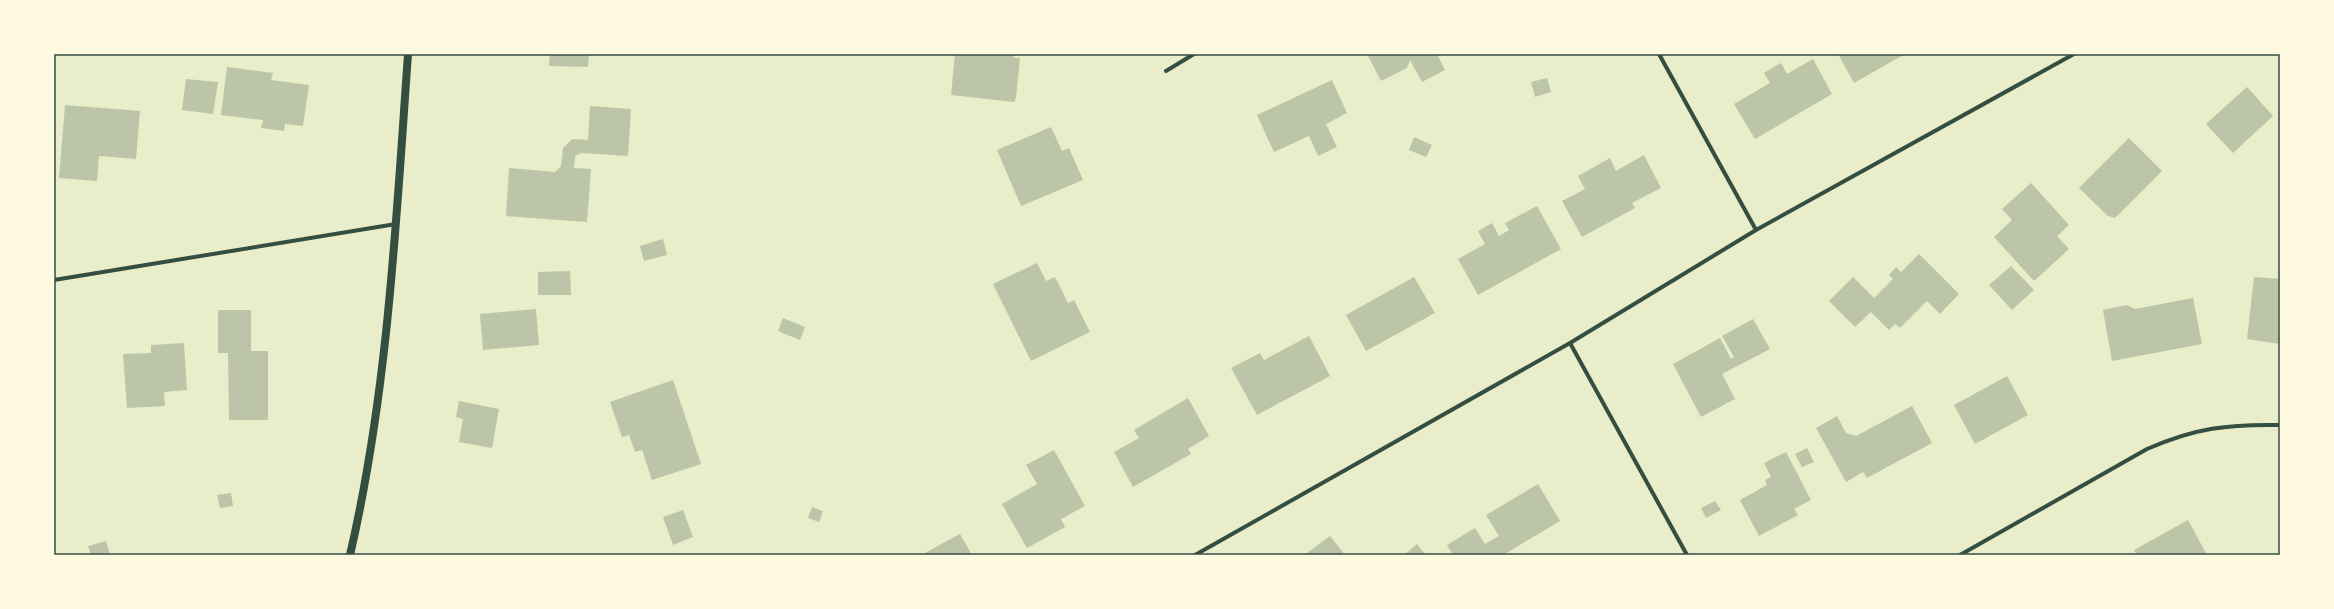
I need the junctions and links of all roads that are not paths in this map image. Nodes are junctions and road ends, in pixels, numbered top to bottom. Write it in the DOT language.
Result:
graph roads {
  1 [pos="408,54"];
  2 [pos="1194,54"];
  3 [pos="1659,54"];
  4 [pos="2074,54"];
  5 [pos="1166,71"];
  6 [pos="396,224"];
  7 [pos="1756,230"];
  8 [pos="54,280"];
  9 [pos="1570,343"];
  10 [pos="2280,426"];
  11 [pos="350,555"];
  12 [pos="1195,555"];
  13 [pos="1687,555"];
  14 [pos="1960,555"];
  1 -- 6 [label="main road"];
  2 -- 5 [label="street"];
  3 -- 7 [label="street"];
  4 -- 7 [label="street"];
  6 -- 8 [label="street"];
  6 -- 11 [label="main road"];
  7 -- 9 [label="street"];
  9 -- 12 [label="street"];
  9 -- 13 [label="street"];
  10 -- 14 [label="street"];
}
